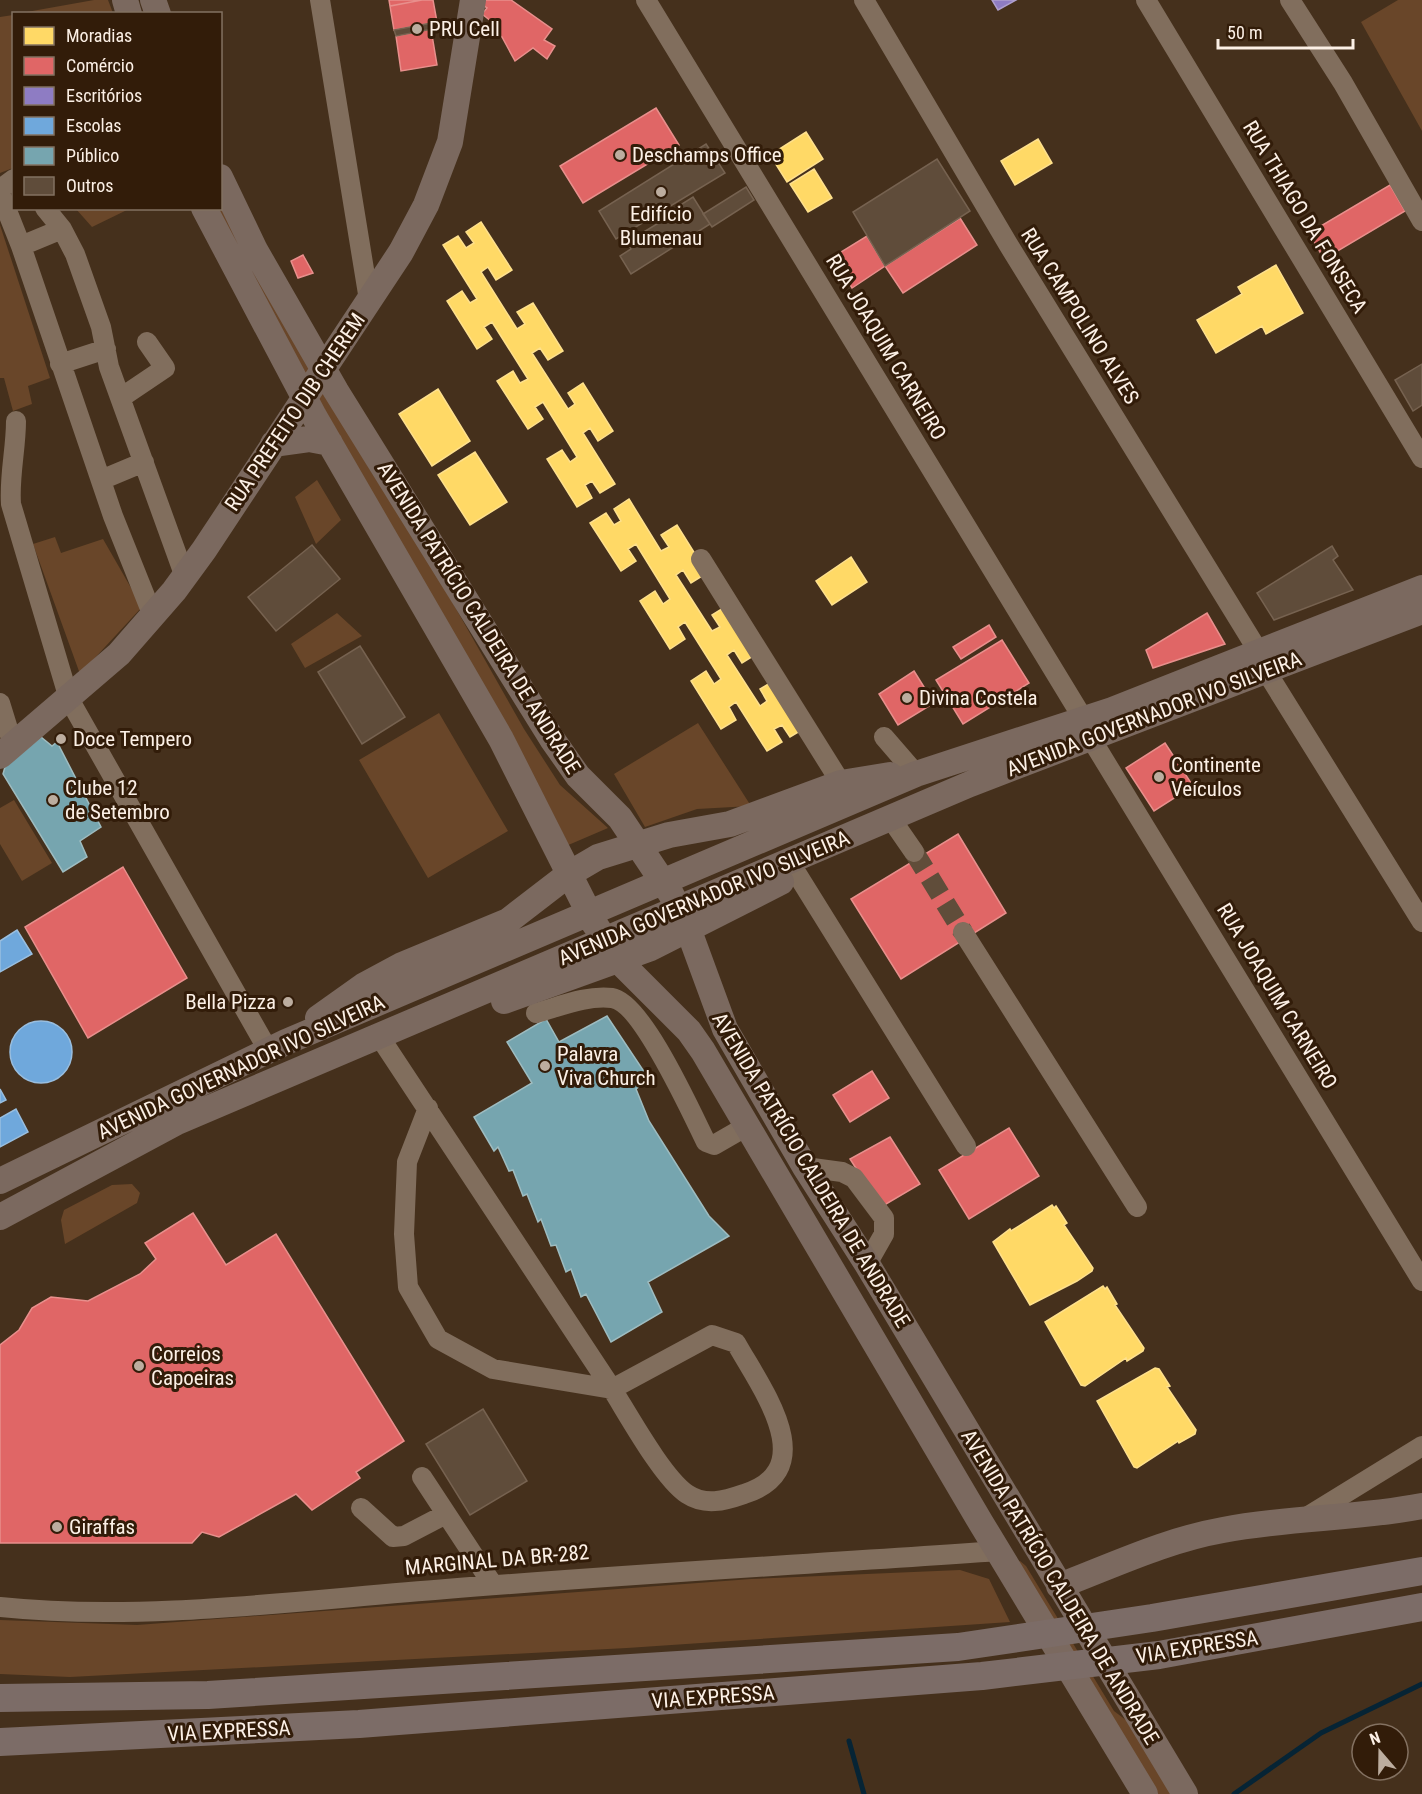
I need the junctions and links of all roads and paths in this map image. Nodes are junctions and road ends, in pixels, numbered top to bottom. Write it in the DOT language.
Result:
graph roads {
  1 [pos="320,0"];
  2 [pos="473,0"];
  3 [pos="646,0"];
  4 [pos="864,0"];
  5 [pos="1146,0"];
  6 [pos="1290,0"];
  7 [pos="12,180"];
  8 [pos="222,181"];
  9 [pos="0,191"];
  10 [pos="47,210"];
  11 [pos="205,210"];
  12 [pos="1422,221"];
  13 [pos="62,229"];
  14 [pos="21,246"];
  15 [pos="369,300"];
  16 [pos="305,337"];
  17 [pos="344,337"];
  18 [pos="147,342"];
  19 [pos="106,349"];
  20 [pos="60,364"];
  21 [pos="323,367"];
  22 [pos="304,396"];
  23 [pos="122,397"];
  24 [pos="16,421"];
  25 [pos="330,443"];
  26 [pos="273,444"];
  27 [pos="1422,458"];
  28 [pos="144,462"];
  29 [pos="101,480"];
  30 [pos="701,559"];
  31 [pos="184,577"];
  32 [pos="1422,588"];
  33 [pos="1422,611"];
  34 [pos="153,616"];
  35 [pos="1263,662"];
  36 [pos="69,699"];
  37 [pos="0,703"];
  38 [pos="1087,728"];
  39 [pos="884,737"];
  40 [pos="7,750"];
  41 [pos="916,774"];
  42 [pos="842,783"];
  43 [pos="889,824"];
  44 [pos="639,843"];
  45 [pos="914,852"];
  46 [pos="569,874"];
  47 [pos="797,874"];
  48 [pos="1422,922"];
  49 [pos="689,931"];
  50 [pos="963,932"];
  51 [pos="619,961"];
  52 [pos="536,1013"];
  53 [pos="380,1042"];
  54 [pos="277,1046"];
  55 [pos="428,1108"];
  56 [pos="747,1126"];
  57 [pos="966,1146"];
  58 [pos="805,1167"];
  59 [pos="0,1181"];
  60 [pos="1137,1207"];
  61 [pos="0,1217"];
  62 [pos="867,1264"];
  63 [pos="1422,1281"];
  64 [pos="612,1389"];
  65 [pos="1422,1446"];
  66 [pos="422,1477"];
  67 [pos="1422,1506"];
  68 [pos="361,1508"];
  69 [pos="446,1514"];
  70 [pos="1305,1518"];
  71 [pos="1036,1548"];
  72 [pos="998,1551"];
  73 [pos="1422,1570"];
  74 [pos="493,1585"];
  75 [pos="1059,1586"];
  76 [pos="0,1607"];
  77 [pos="1422,1607"];
  78 [pos="0,1698"];
  79 [pos="159,1734"];
  80 [pos="0,1742"];
  81 [pos="0,1758"];
  82 [pos="1145,1794"];
  83 [pos="1185,1794"];
  1 -- 15 [label="street"];
  2 -- 15 [label="main road, RUA PREFEITO DIB CHEREM"];
  3 -- 38 [label="street, RUA JOAQUIM CARNEIRO"];
  4 -- 35 [label="street, RUA CAMPOLINO ALVES"];
  5 -- 27 [label="street, RUA THIAGO DA FONSECA"];
  6 -- 12 [label="street"];
  7 -- 9 [label="street"];
  8 -- 16 [label="main road, AVENIDA PATRÍCIO CALDEIRA DE ANDRADE"];
  9 -- 14 [label="street"];
  10 -- 13 [label="street"];
  11 -- 22 [label="main road, AVENIDA PATRÍCIO CALDEIRA DE ANDRADE"];
  13 -- 14 [label="street"];
  13 -- 19 [label="street"];
  14 -- 20 [label="street"];
  15 -- 17 [label="main road, RUA PREFEITO DIB CHEREM"];
  16 -- 17 [label="main road"];
  16 -- 21 [label="main road, AVENIDA PATRÍCIO CALDEIRA DE ANDRADE"];
  17 -- 21 [label="main road, RUA PREFEITO DIB CHEREM"];
  18 -- 23 [label="street"];
  19 -- 20 [label="street"];
  19 -- 23 [label="street"];
  20 -- 29 [label="street"];
  21 -- 22 [label="main road, RUA PREFEITO DIB CHEREM"];
  21 -- 44 [label="main road, AVENIDA PATRÍCIO CALDEIRA DE ANDRADE"];
  22 -- 25 [label="main road, AVENIDA PATRÍCIO CALDEIRA DE ANDRADE"];
  22 -- 26 [label="main road, RUA PREFEITO DIB CHEREM"];
  23 -- 28 [label="street"];
  24 -- 36 [label="street"];
  25 -- 26 [label="main road"];
  25 -- 46 [label="main road, AVENIDA PATRÍCIO CALDEIRA DE ANDRADE"];
  26 -- 31 [label="main road, RUA PREFEITO DIB CHEREM"];
  28 -- 29 [label="street"];
  28 -- 31 [label="street"];
  29 -- 34 [label="street"];
  30 -- 42 [label="street"];
  31 -- 34 [label="main road, RUA PREFEITO DIB CHEREM"];
  32 -- 35 [label="main road, AVENIDA GOVERNADOR IVO SILVEIRA"];
  33 -- 35 [label="main road, AVENIDA GOVERNADOR IVO SILVEIRA"];
  34 -- 36 [label="main road, RUA PREFEITO DIB CHEREM"];
  35 -- 38 [label="main road, AVENIDA GOVERNADOR IVO SILVEIRA"];
  35 -- 48 [label="street, RUA CAMPOLINO ALVES"];
  36 -- 40 [label="main road, RUA PREFEITO DIB CHEREM"];
  36 -- 54 [label="street"];
  37 -- 40 [label="street"];
  38 -- 41 [label="main road, AVENIDA GOVERNADOR IVO SILVEIRA"];
  38 -- 43 [label="main road, AVENIDA GOVERNADOR IVO SILVEIRA"];
  38 -- 63 [label="street, RUA JOAQUIM CARNEIRO"];
  39 -- 41 [label="street"];
  41 -- 42 [label="main road"];
  41 -- 54 [label="main road, AVENIDA GOVERNADOR IVO SILVEIRA"];
  42 -- 44 [label="main road"];
  43 -- 45 [label="street"];
  43 -- 47 [label="main road"];
  43 -- 53 [label="main road, AVENIDA GOVERNADOR IVO SILVEIRA"];
  44 -- 46 [label="main road"];
  44 -- 49 [label="main road, AVENIDA PATRÍCIO CALDEIRA DE ANDRADE"];
  46 -- 51 [label="main road, AVENIDA PATRÍCIO CALDEIRA DE ANDRADE"];
  46 -- 54 [label="main road"];
  47 -- 49 [label="main road"];
  47 -- 57 [label="street"];
  49 -- 51 [label="main road"];
  49 -- 58 [label="main road, AVENIDA PATRÍCIO CALDEIRA DE ANDRADE"];
  50 -- 60 [label="street"];
  51 -- 53 [label="main road"];
  51 -- 56 [label="main road, AVENIDA PATRÍCIO CALDEIRA DE ANDRADE"];
  52 -- 56 [label="street"];
  53 -- 55 [label="street"];
  53 -- 61 [label="main road, AVENIDA GOVERNADOR IVO SILVEIRA"];
  54 -- 59 [label="main road, AVENIDA GOVERNADOR IVO SILVEIRA"];
  55 -- 64 [label="street"];
  55 -- 64 [label="street"];
  56 -- 72 [label="main road, AVENIDA PATRÍCIO CALDEIRA DE ANDRADE"];
  58 -- 62 [label="main road, AVENIDA PATRÍCIO CALDEIRA DE ANDRADE"];
  58 -- 62 [label="street"];
  62 -- 71 [label="main road, AVENIDA PATRÍCIO CALDEIRA DE ANDRADE"];
  64 -- 64 [label="street"];
  65 -- 70 [label="street"];
  66 -- 69 [label="street"];
  67 -- 70 [label="main road"];
  68 -- 69 [label="street"];
  69 -- 74 [label="street"];
  70 -- 75 [label="main road"];
  71 -- 72 [label="main road"];
  71 -- 75 [label="main road, AVENIDA PATRÍCIO CALDEIRA DE ANDRADE"];
  72 -- 74 [label="street, MARGINAL DA BR-282"];
  72 -- 82 [label="main road, AVENIDA PATRÍCIO CALDEIRA DE ANDRADE"];
  73 -- 78 [label="highway, VIA EXPRESSA"];
  74 -- 76 [label="street, MARGINAL DA BR-282"];
  75 -- 83 [label="main road, AVENIDA PATRÍCIO CALDEIRA DE ANDRADE"];
  77 -- 79 [label="highway, VIA EXPRESSA"];
  79 -- 80 [label="highway, VIA EXPRESSA"];
  79 -- 81 [label="highway"];
}
